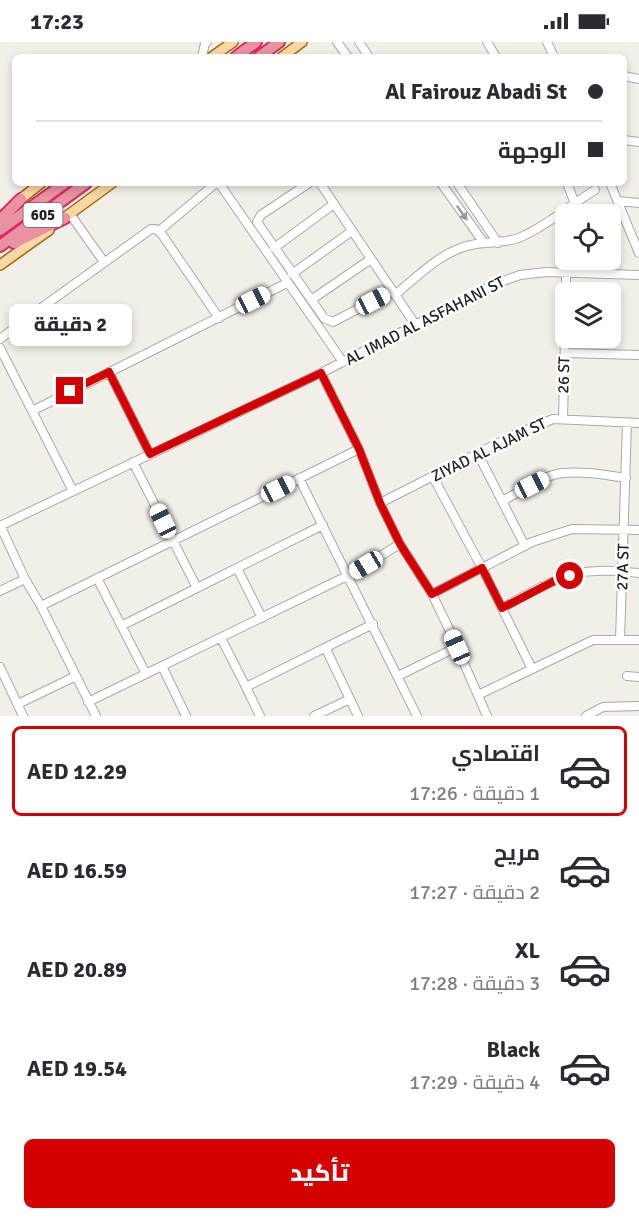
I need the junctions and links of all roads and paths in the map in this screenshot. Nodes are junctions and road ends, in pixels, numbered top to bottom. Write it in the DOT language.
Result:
graph roads {
  1 [pos="233,42"];
  2 [pos="256,42"];
  3 [pos="279,42"];
  4 [pos="302,42"];
  5 [pos="216,54"];
  6 [pos="240,54"];
  7 [pos="263,54"];
  8 [pos="286,54"];
  9 [pos="37,186"];
  10 [pos="61,186"];
  11 [pos="82,186"];
  12 [pos="108,186"];
  13 [pos="213,186"];
  14 [pos="219,186"];
  15 [pos="305,186"];
  16 [pos="322,186"];
  17 [pos="443,186"];
  18 [pos="459,186"];
  19 [pos="568,186"];
  20 [pos="610,186"];
  21 [pos="595,190"];
  22 [pos="450,196"];
  23 [pos="21,199"];
  24 [pos="618,201"];
  25 [pos="574,202"];
  26 [pos="639,203"];
  27 [pos="334,204"];
  28 [pos="0,213"];
  29 [pos="68,216"];
  30 [pos="0,220"];
  31 [pos="0,230"];
  32 [pos="159,231"];
  33 [pos="352,231"];
  34 [pos="484,243"];
  35 [pos="498,243"];
  36 [pos="0,248"];
  37 [pos="274,248"];
  38 [pos="639,253"];
  39 [pos="371,259"];
  40 [pos="104,262"];
  41 [pos="0,265"];
  42 [pos="566,272"];
  43 [pos="292,274"];
  44 [pos="639,275"];
  45 [pos="566,282"];
  46 [pos="287,283"];
  47 [pos="394,293"];
  48 [pos="311,300"];
  49 [pos="219,318"];
  50 [pos="415,324"];
  51 [pos="0,339"];
  52 [pos="0,348"];
  53 [pos="565,348"];
  54 [pos="565,353"];
  55 [pos="639,356"];
  56 [pos="343,362"];
  57 [pos="109,372"];
  58 [pos="321,373"];
  59 [pos="32,411"];
  60 [pos="563,419"];
  61 [pos="627,423"];
  62 [pos="639,423"];
  63 [pos="359,449"];
  64 [pos="150,454"];
  65 [pos="478,454"];
  66 [pos="133,462"];
  67 [pos="433,477"];
  68 [pos="299,478"];
  69 [pos="626,478"];
  70 [pos="73,491"];
  71 [pos="502,501"];
  72 [pos="380,503"];
  73 [pos="322,525"];
  74 [pos="1,530"];
  75 [pos="624,530"];
  76 [pos="639,530"];
  77 [pos="173,541"];
  78 [pos="9,542"];
  79 [pos="400,544"];
  80 [pos="0,546"];
  81 [pos="525,546"];
  82 [pos="237,568"];
  83 [pos="482,568"];
  84 [pos="623,572"];
  85 [pos="639,573"];
  86 [pos="349,575"];
  87 [pos="97,578"];
  88 [pos="25,579"];
  89 [pos="197,588"];
  90 [pos="0,591"];
  91 [pos="432,594"];
  92 [pos="41,606"];
  93 [pos="502,608"];
  94 [pos="262,618"];
  95 [pos="373,624"];
  96 [pos="121,626"];
  97 [pos="221,638"];
  98 [pos="620,640"];
  99 [pos="639,640"];
  100 [pos="457,647"];
  101 [pos="326,649"];
  102 [pos="162,666"];
  103 [pos="0,667"];
  104 [pos="532,669"];
  105 [pos="146,674"];
  106 [pos="76,676"];
  107 [pos="398,676"];
  108 [pos="627,676"];
  109 [pos="639,676"];
  110 [pos="246,687"];
  111 [pos="478,694"];
  112 [pos="350,699"];
  113 [pos="88,702"];
  114 [pos="18,704"];
  115 [pos="639,706"];
  116 [pos="23,716"];
  117 [pos="96,716"];
  118 [pos="186,716"];
  119 [pos="260,716"];
  120 [pos="314,716"];
  121 [pos="358,716"];
  122 [pos="417,716"];
  123 [pos="487,716"];
  124 [pos="585,716"];
  1 -- 5 [label="main road"];
  2 -- 6 [label="highway"];
  3 -- 7 [label="highway"];
  4 -- 8 [label="main road"];
  9 -- 23 [label="main road"];
  10 -- 31 [label="highway, 605"];
  11 -- 36 [label="highway, 605"];
  12 -- 29 [label="main road"];
  13 -- 32 [label="street"];
  14 -- 46 [label="street"];
  15 -- 37 [label="street"];
  16 -- 27 [label="street"];
  17 -- 22 [label="street"];
  18 -- 22 [label="street"];
  18 -- 35 [label="street"];
  19 -- 25 [label="street"];
  20 -- 24 [label="street"];
  21 -- 25 [label="street"];
  22 -- 34 [label="street, one-way"];
  23 -- 28 [label="main road"];
  23 -- 30 [label="highway"];
  24 -- 26 [label="street"];
  24 -- 38 [label="street"];
  25 -- 35 [label="street"];
  27 -- 33 [label="street"];
  27 -- 37 [label="street"];
  29 -- 36 [label="highway"];
  29 -- 40 [label="street"];
  29 -- 41 [label="main road"];
  32 -- 40 [label="street"];
  32 -- 49 [label="street"];
  33 -- 39 [label="street"];
  33 -- 43 [label="street"];
  34 -- 35 [label="street"];
  34 -- 47 [label="street"];
  37 -- 43 [label="street"];
  39 -- 47 [label="street"];
  39 -- 48 [label="street"];
  40 -- 51 [label="street"];
  42 -- 44 [label="street, AL IMAD AL ASFAHANI ST"];
  42 -- 45 [label="street, 26 ST"];
  42 -- 50 [label="street, AL IMAD AL ASFAHANI ST"];
  43 -- 48 [label="street"];
  46 -- 49 [label="street"];
  46 -- 56 [label="street"];
  47 -- 48 [label="street"];
  47 -- 50 [label="street"];
  49 -- 57 [label="street"];
  50 -- 56 [label="street, AL IMAD AL ASFAHANI ST"];
  52 -- 59 [label="street"];
  53 -- 54 [label="street, 26 ST"];
  54 -- 55 [label="street"];
  54 -- 60 [label="street, 26 ST"];
  56 -- 58 [label="street, AL IMAD AL ASFAHANI ST"];
  57 -- 59 [label="street"];
  57 -- 64 [label="street"];
  58 -- 63 [label="street"];
  58 -- 64 [label="street, AL IMAD AL ASFAHANI ST"];
  59 -- 70 [label="street"];
  60 -- 61 [label="street, ZIYAD AL AJAM ST"];
  60 -- 65 [label="street, ZIYAD AL AJAM ST"];
  61 -- 62 [label="street, ZIYAD AL AJAM ST"];
  61 -- 69 [label="street, 27A ST"];
  63 -- 68 [label="street"];
  63 -- 72 [label="street"];
  64 -- 66 [label="street, AL IMAD AL ASFAHANI ST"];
  65 -- 67 [label="street, ZIYAD AL AJAM ST"];
  65 -- 71 [label="street"];
  66 -- 70 [label="street, AL IMAD AL ASFAHANI ST"];
  66 -- 77 [label="street"];
  67 -- 72 [label="street, ZIYAD AL AJAM ST"];
  67 -- 83 [label="street"];
  68 -- 73 [label="street"];
  68 -- 77 [label="street"];
  69 -- 71 [label="street"];
  69 -- 75 [label="street, 27A ST"];
  70 -- 74 [label="street, AL IMAD AL ASFAHANI ST"];
  71 -- 81 [label="street"];
  72 -- 79 [label="street"];
  73 -- 82 [label="street"];
  73 -- 86 [label="street"];
  74 -- 78 [label="street"];
  75 -- 76 [label="street"];
  75 -- 81 [label="street"];
  75 -- 84 [label="street, 27A ST"];
  77 -- 87 [label="street"];
  77 -- 89 [label="street"];
  78 -- 80 [label="street"];
  78 -- 88 [label="street"];
  79 -- 86 [label="street"];
  79 -- 91 [label="street"];
  81 -- 83 [label="street"];
  82 -- 89 [label="street"];
  82 -- 94 [label="street"];
  83 -- 91 [label="street"];
  83 -- 93 [label="street"];
  84 -- 85 [label="street"];
  84 -- 93 [label="street"];
  84 -- 98 [label="street, 27A ST"];
  86 -- 94 [label="street"];
  86 -- 95 [label="street"];
  87 -- 92 [label="street"];
  87 -- 96 [label="street"];
  88 -- 90 [label="street"];
  88 -- 92 [label="street"];
  89 -- 96 [label="street"];
  91 -- 100 [label="street"];
  92 -- 106 [label="street"];
  93 -- 104 [label="street"];
  94 -- 97 [label="street"];
  95 -- 101 [label="street"];
  95 -- 107 [label="street"];
  96 -- 105 [label="street"];
  97 -- 102 [label="street"];
  97 -- 110 [label="street"];
  98 -- 99 [label="street"];
  98 -- 104 [label="street"];
  100 -- 107 [label="street"];
  100 -- 111 [label="street"];
  101 -- 110 [label="street"];
  101 -- 112 [label="street"];
  102 -- 105 [label="street"];
  102 -- 118 [label="street"];
  103 -- 114 [label="street"];
  104 -- 111 [label="street"];
  105 -- 113 [label="street"];
  106 -- 113 [label="street"];
  106 -- 114 [label="street"];
  107 -- 122 [label="street"];
  108 -- 109 [label="street"];
  110 -- 119 [label="street"];
  111 -- 123 [label="street"];
  112 -- 120 [label="street"];
  112 -- 121 [label="street"];
  113 -- 117 [label="street"];
  114 -- 116 [label="street"];
  115 -- 124 [label="street"];
}
